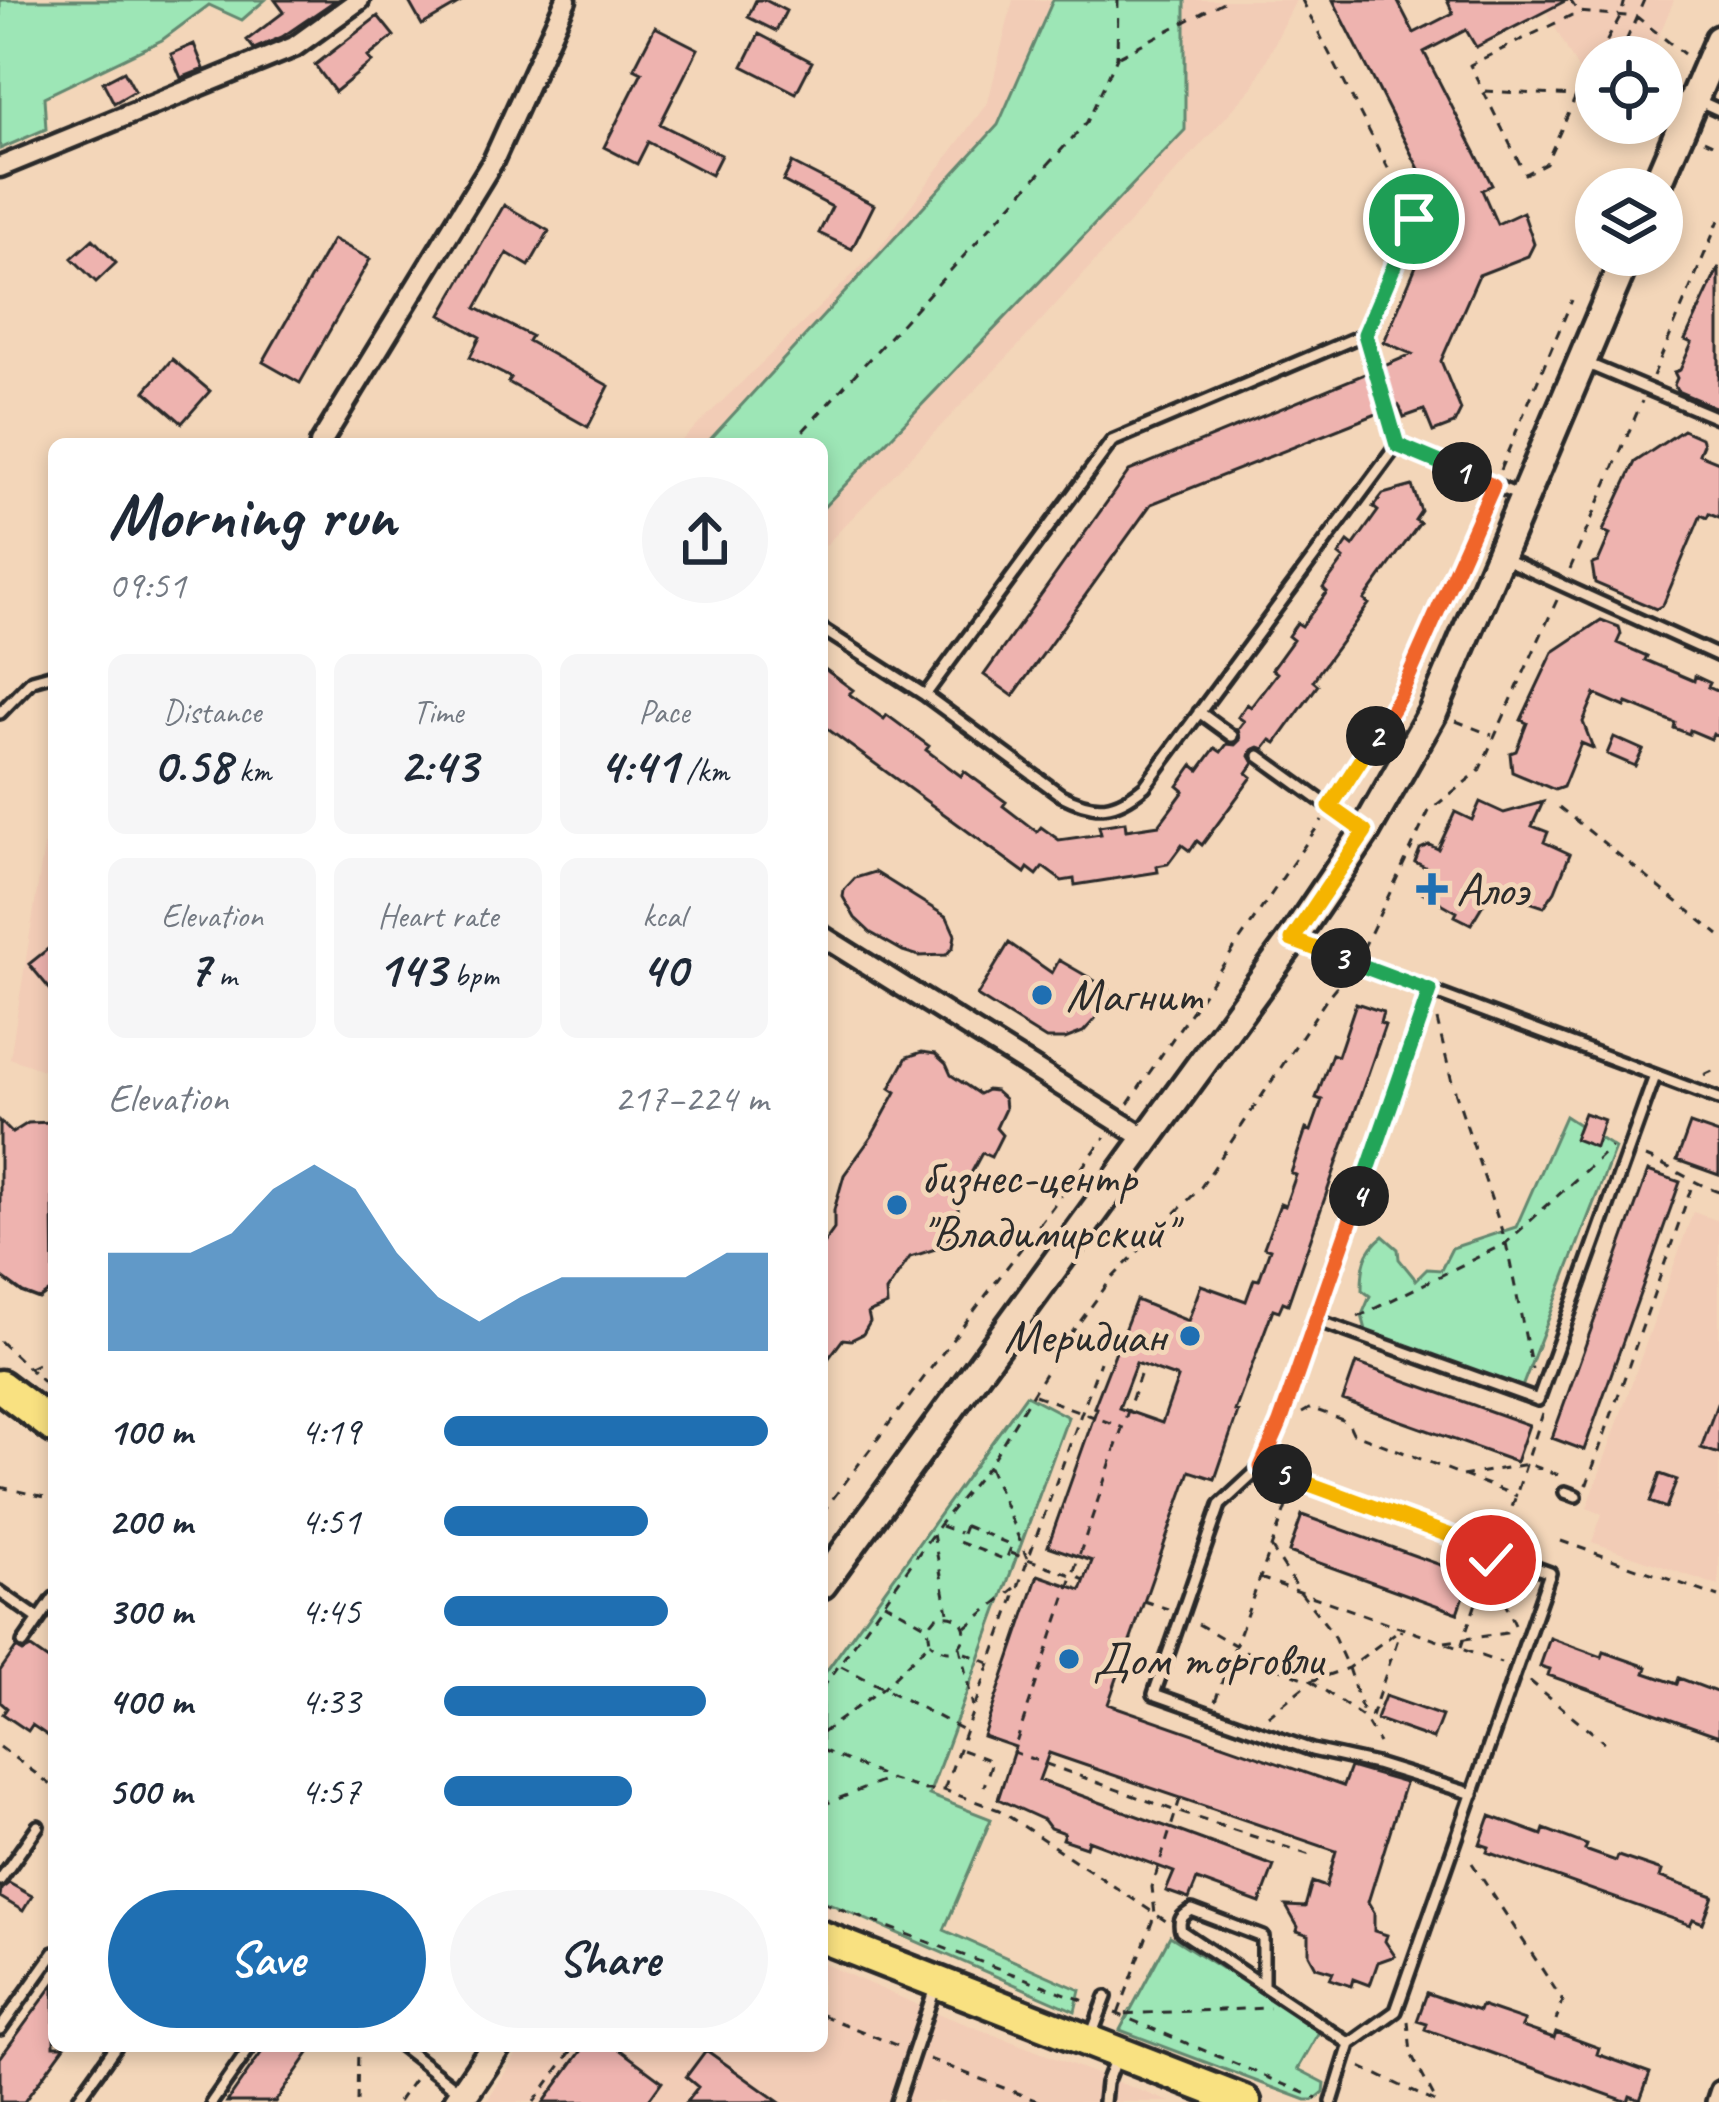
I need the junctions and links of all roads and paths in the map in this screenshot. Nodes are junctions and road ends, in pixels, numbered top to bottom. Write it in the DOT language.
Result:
graph roads {
  1 [pos="359,0"];
  2 [pos="566,0"];
  3 [pos="1118,0"];
  4 [pos="1228,0"];
  5 [pos="1302,0"];
  6 [pos="1570,0"];
  7 [pos="1625,0"];
  8 [pos="1644,0"];
  9 [pos="1578,12"];
  10 [pos="1621,15"];
  11 [pos="1637,17"];
  12 [pos="1609,36"];
  13 [pos="1628,36"];
  14 [pos="1719,40"];
  15 [pos="1686,56"];
  16 [pos="1118,57"];
  17 [pos="1483,91"];
  18 [pos="1575,96"];
  19 [pos="1575,98"];
  20 [pos="1706,104"];
  21 [pos="1700,139"];
  22 [pos="1719,147"];
  23 [pos="0,167"];
  24 [pos="1668,168"];
  25 [pos="1414,219"];
  26 [pos="1719,220"];
  27 [pos="1619,276"];
  28 [pos="1572,300"];
  29 [pos="1365,334"];
  30 [pos="1582,362"];
  31 [pos="1647,389"];
  32 [pos="1719,419"];
  33 [pos="324,438"];
  34 [pos="797,438"];
  35 [pos="1397,445"];
  36 [pos="1493,486"];
  37 [pos="1525,498"];
  38 [pos="1500,556"];
  39 [pos="1564,585"];
  40 [pos="828,633"];
  41 [pos="1719,656"];
  42 [pos="48,676"];
  43 [pos="925,695"];
  44 [pos="1199,712"];
  45 [pos="0,713"];
  46 [pos="1449,718"];
  47 [pos="1232,736"];
  48 [pos="1494,736"];
  49 [pos="1259,756"];
  50 [pos="1330,807"];
  51 [pos="1559,808"];
  52 [pos="1365,832"];
  53 [pos="1719,935"];
  54 [pos="828,940"];
  55 [pos="1292,940"];
  56 [pos="1356,964"];
  57 [pos="1430,991"];
  58 [pos="1655,1076"];
  59 [pos="1719,1099"];
  60 [pos="1118,1120"];
  61 [pos="1145,1138"];
  62 [pos="1617,1142"];
  63 [pos="1638,1154"];
  64 [pos="1693,1183"];
  65 [pos="1719,1192"];
  66 [pos="1506,1243"];
  67 [pos="1316,1320"];
  68 [pos="1340,1329"];
  69 [pos="0,1341"];
  70 [pos="48,1359"];
  71 [pos="1100,1362"];
  72 [pos="27,1369"];
  73 [pos="1140,1375"];
  74 [pos="0,1386"];
  75 [pos="48,1387"];
  76 [pos="1033,1394"];
  77 [pos="1541,1406"];
  78 [pos="1082,1413"];
  79 [pos="48,1422"];
  80 [pos="1280,1423"];
  81 [pos="1122,1428"];
  82 [pos="1528,1464"];
  83 [pos="988,1465"];
  84 [pos="1261,1467"];
  85 [pos="1462,1476"];
  86 [pos="1568,1478"];
  87 [pos="1588,1484"];
  88 [pos="0,1486"];
  89 [pos="1292,1488"];
  90 [pos="1517,1496"];
  91 [pos="48,1498"];
  92 [pos="828,1505"];
  93 [pos="939,1525"];
  94 [pos="933,1534"];
  95 [pos="962,1534"];
  96 [pos="1561,1541"];
  97 [pos="1271,1547"];
  98 [pos="1495,1552"];
  99 [pos="1009,1553"];
  100 [pos="1028,1560"];
  101 [pos="1655,1564"];
  102 [pos="1489,1568"];
  103 [pos="1652,1573"];
  104 [pos="828,1576"];
  105 [pos="1072,1576"];
  106 [pos="1259,1578"];
  107 [pos="1085,1580"];
  108 [pos="1019,1585"];
  109 [pos="0,1592"];
  110 [pos="1300,1592"];
  111 [pos="1719,1597"];
  112 [pos="1144,1601"];
  113 [pos="884,1602"];
  114 [pos="48,1606"];
  115 [pos="949,1614"];
  116 [pos="1182,1614"];
  117 [pos="39,1619"];
  118 [pos="928,1627"];
  119 [pos="965,1628"];
  120 [pos="1402,1629"];
  121 [pos="1463,1639"];
  122 [pos="23,1642"];
  123 [pos="930,1642"];
  124 [pos="1444,1643"];
  125 [pos="1235,1644"];
  126 [pos="1461,1649"];
  127 [pos="961,1650"];
  128 [pos="990,1664"];
  129 [pos="839,1665"];
  130 [pos="1348,1668"];
  131 [pos="1517,1672"];
  132 [pos="828,1681"];
  133 [pos="1311,1681"];
  134 [pos="884,1687"];
  135 [pos="974,1709"];
  136 [pos="1210,1714"];
  137 [pos="1368,1718"];
  138 [pos="1257,1724"];
  139 [pos="828,1729"];
  140 [pos="966,1731"];
  141 [pos="1604,1742"];
  142 [pos="1378,1743"];
  143 [pos="0,1747"];
  144 [pos="959,1749"];
  145 [pos="828,1753"];
  146 [pos="889,1779"];
  147 [pos="48,1783"];
  148 [pos="984,1786"];
  149 [pos="944,1790"];
  150 [pos="1473,1794"];
  151 [pos="1180,1799"];
  152 [pos="828,1803"];
  153 [pos="1176,1811"];
  154 [pos="38,1826"];
  155 [pos="1310,1855"];
  156 [pos="1472,1863"];
  157 [pos="0,1880"];
  158 [pos="828,1904"];
  159 [pos="1155,1914"];
  160 [pos="1181,1931"];
  161 [pos="828,1939"];
  162 [pos="48,1961"];
  163 [pos="937,1982"];
  164 [pos="1263,1985"];
  165 [pos="1103,2002"];
  166 [pos="1295,2007"];
  167 [pos="1407,2013"];
  168 [pos="1118,2014"];
  169 [pos="828,2017"];
  170 [pos="1556,2020"];
  171 [pos="0,2029"];
  172 [pos="1350,2044"];
  173 [pos="1103,2047"];
  174 [pos="112,2052"];
  175 [pos="247,2052"];
  176 [pos="358,2052"];
  177 [pos="408,2052"];
  178 [pos="492,2052"];
  179 [pos="571,2052"];
  180 [pos="914,2053"];
  181 [pos="1345,2060"];
  182 [pos="1719,2090"];
  183 [pos="460,2098"];
  184 [pos="76,2102"];
  185 [pos="212,2102"];
  186 [pos="357,2102"];
  187 [pos="534,2102"];
  188 [pos="897,2102"];
  189 [pos="1040,2102"];
  190 [pos="1104,2102"];
  191 [pos="1245,2102"];
  192 [pos="1329,2102"];
  193 [pos="1436,2102"];
  194 [pos="1714,2102"];
  1 -- 23 [label="street"];
  2 -- 33 [label="street"];
  3 -- 16 [label="path"];
  4 -- 16 [label="path"];
  5 -- 25 [label="path"];
  6 -- 9 [label="path"];
  7 -- 10 [label="path"];
  8 -- 11 [label="path"];
  9 -- 10 [label="path"];
  9 -- 17 [label="path"];
  10 -- 11 [label="path"];
  10 -- 12 [label="path"];
  11 -- 13 [label="path"];
  11 -- 15 [label="path"];
  14 -- 20 [label="main road"];
  16 -- 34 [label="path"];
  17 -- 18 [label="path"];
  17 -- 19 [label="path"];
  20 -- 24 [label="main road"];
  21 -- 22 [label="path"];
  25 -- 29 [label="lane"];
  26 -- 31 [label="path"];
  27 -- 30 [label="main road"];
  28 -- 36 [label="path"];
  29 -- 35 [label="lane"];
  29 -- 43 [label="lane"];
  30 -- 31 [label="lane"];
  30 -- 37 [label="main road"];
  31 -- 32 [label="lane"];
  31 -- 39 [label="path"];
  35 -- 36 [label="lane"];
  35 -- 44 [label="lane"];
  36 -- 37 [label="lane"];
  36 -- 50 [label="path"];
  37 -- 38 [label="main road"];
  38 -- 39 [label="lane"];
  38 -- 52 [label="main road"];
  39 -- 41 [label="lane"];
  39 -- 48 [label="path"];
  40 -- 43 [label="lane"];
  42 -- 45 [label="lane"];
  43 -- 44 [label="lane"];
  44 -- 47 [label="lane"];
  46 -- 48 [label="path"];
  48 -- 56 [label="path"];
  49 -- 50 [label="lane"];
  50 -- 52 [label="lane"];
  50 -- 60 [label="path"];
  51 -- 53 [label="path"];
  52 -- 55 [label="main road"];
  54 -- 60 [label="street"];
  55 -- 56 [label="lane"];
  55 -- 61 [label="main road"];
  56 -- 57 [label="lane"];
  56 -- 76 [label="path"];
  57 -- 58 [label="lane"];
  57 -- 66 [label="path"];
  57 -- 67 [label="lane"];
  58 -- 59 [label="lane"];
  58 -- 77 [label="lane"];
  60 -- 61 [label="street"];
  60 -- 92 [label="path"];
  61 -- 104 [label="main road"];
  62 -- 66 [label="path"];
  63 -- 64 [label="path"];
  64 -- 65 [label="path"];
  64 -- 87 [label="path"];
  66 -- 68 [label="path"];
  66 -- 77 [label="path"];
  67 -- 68 [label="lane"];
  67 -- 80 [label="lane"];
  68 -- 77 [label="lane"];
  69 -- 72 [label="path"];
  70 -- 72 [label="path"];
  71 -- 78 [label="path"];
  72 -- 75 [label="path"];
  73 -- 81 [label="path"];
  74 -- 79 [label="main road"];
  76 -- 78 [label="path"];
  76 -- 83 [label="path"];
  77 -- 82 [label="path"];
  78 -- 81 [label="path"];
  78 -- 100 [label="path"];
  80 -- 84 [label="lane"];
  80 -- 85 [label="path"];
  81 -- 105 [label="path"];
  82 -- 85 [label="path"];
  82 -- 86 [label="path"];
  82 -- 90 [label="path"];
  83 -- 93 [label="path"];
  83 -- 100 [label="path"];
  84 -- 98 [label="lane"];
  84 -- 116 [label="lane"];
  85 -- 90 [label="path"];
  88 -- 91 [label="path"];
  89 -- 97 [label="path"];
  90 -- 98 [label="path"];
  93 -- 94 [label="path"];
  93 -- 95 [label="path"];
  94 -- 113 [label="path"];
  94 -- 115 [label="path"];
  95 -- 99 [label="path"];
  95 -- 99 [label="path"];
  96 -- 103 [label="path"];
  97 -- 106 [label="path"];
  97 -- 110 [label="path"];
  98 -- 102 [label="path"];
  98 -- 131 [label="lane"];
  99 -- 100 [label="path"];
  100 -- 105 [label="path"];
  100 -- 108 [label="path"];
  101 -- 103 [label="path"];
  102 -- 121 [label="path"];
  102 -- 121 [label="path"];
  103 -- 111 [label="path"];
  105 -- 107 [label="path"];
  105 -- 153 [label="path"];
  106 -- 110 [label="path"];
  106 -- 125 [label="path"];
  108 -- 119 [label="path"];
  108 -- 128 [label="path"];
  109 -- 117 [label="lane"];
  110 -- 120 [label="path"];
  110 -- 130 [label="path"];
  112 -- 116 [label="path"];
  113 -- 118 [label="path"];
  113 -- 129 [label="path"];
  114 -- 117 [label="lane"];
  115 -- 118 [label="path"];
  115 -- 119 [label="path"];
  116 -- 125 [label="path"];
  116 -- 136 [label="lane"];
  117 -- 122 [label="lane"];
  118 -- 123 [label="path"];
  119 -- 127 [label="path"];
  120 -- 124 [label="path"];
  120 -- 130 [label="path"];
  120 -- 137 [label="path"];
  121 -- 124 [label="path"];
  121 -- 126 [label="path"];
  123 -- 127 [label="path"];
  123 -- 134 [label="path"];
  124 -- 126 [label="path"];
  125 -- 133 [label="path"];
  125 -- 136 [label="path"];
  126 -- 131 [label="path"];
  127 -- 128 [label="path"];
  127 -- 135 [label="path"];
  128 -- 135 [label="path"];
  129 -- 132 [label="path"];
  129 -- 134 [label="path"];
  130 -- 133 [label="path"];
  130 -- 137 [label="path"];
  131 -- 141 [label="path"];
  131 -- 150 [label="lane"];
  133 -- 137 [label="path"];
  133 -- 138 [label="path"];
  134 -- 139 [label="path"];
  134 -- 140 [label="path"];
  135 -- 140 [label="path"];
  136 -- 150 [label="lane"];
  137 -- 142 [label="path"];
  140 -- 144 [label="path"];
  143 -- 147 [label="path"];
  144 -- 148 [label="path"];
  144 -- 149 [label="path"];
  145 -- 146 [label="path"];
  146 -- 149 [label="path"];
  146 -- 152 [label="path"];
  149 -- 159 [label="path"];
  150 -- 172 [label="lane"];
  151 -- 153 [label="path"];
  153 -- 155 [label="path"];
  153 -- 159 [label="path"];
  154 -- 157 [label="lane"];
  156 -- 170 [label="path"];
  158 -- 165 [label="path"];
  159 -- 160 [label="path"];
  159 -- 168 [label="path"];
  160 -- 164 [label="lane"];
  160 -- 164 [label="lane"];
  161 -- 163 [label="main road"];
  162 -- 171 [label="lane"];
  163 -- 173 [label="main road"];
  163 -- 180 [label="lane"];
  164 -- 166 [label="lane"];
  165 -- 168 [label="path"];
  165 -- 173 [label="lane"];
  166 -- 168 [label="path"];
  166 -- 172 [label="lane"];
  167 -- 193 [label="path"];
  168 -- 192 [label="path"];
  169 -- 180 [label="path"];
  172 -- 181 [label="lane"];
  173 -- 190 [label="lane"];
  173 -- 191 [label="main road"];
  174 -- 184 [label="lane"];
  175 -- 185 [label="lane"];
  176 -- 186 [label="path"];
  177 -- 183 [label="lane"];
  178 -- 183 [label="main road"];
  179 -- 187 [label="path"];
  180 -- 188 [label="lane"];
  180 -- 189 [label="path"];
  181 -- 192 [label="lane"];
  181 -- 193 [label="path"];
  182 -- 194 [label="street"];
}
